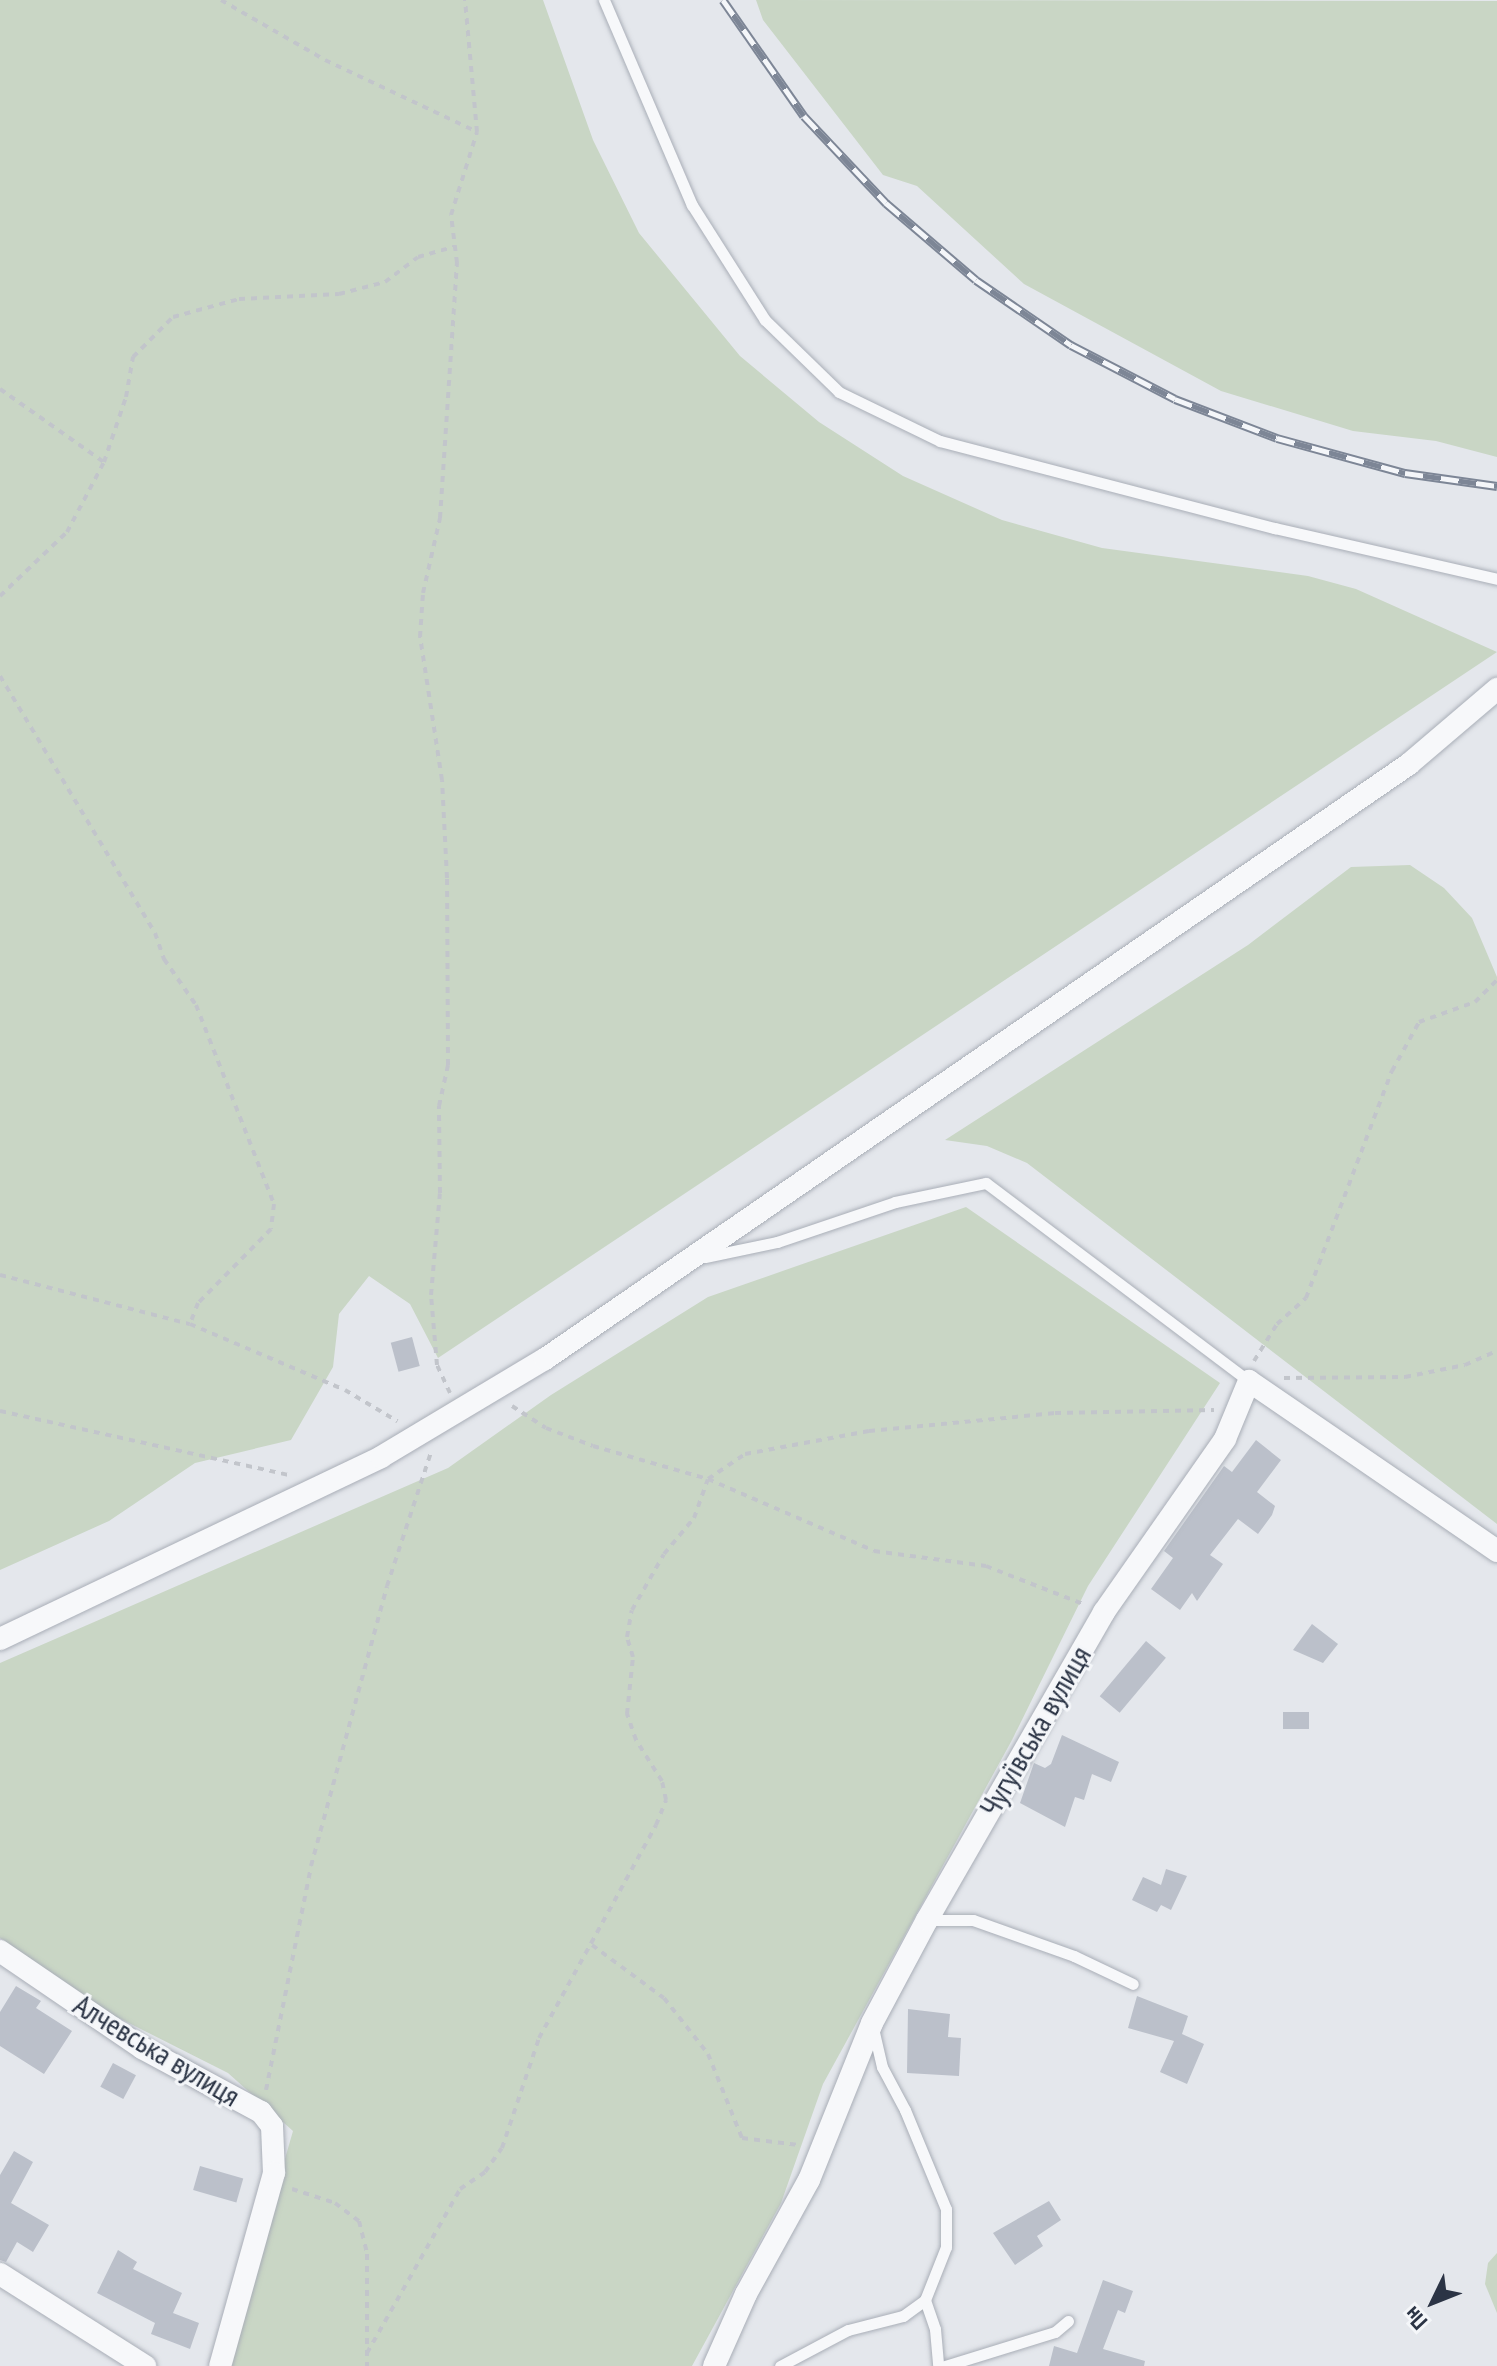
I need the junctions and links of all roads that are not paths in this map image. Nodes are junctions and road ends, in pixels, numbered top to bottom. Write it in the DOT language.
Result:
graph roads {
  1 [pos="604,0"];
  2 [pos="1497,579"];
  3 [pos="1497,689"];
  4 [pos="692,1259"];
  5 [pos="1243,1375"];
  6 [pos="1497,1551"];
  7 [pos="0,1639"];
  8 [pos="927,1920"];
  9 [pos="0,1951"];
  10 [pos="1133,1984"];
  11 [pos="872,2023"];
  12 [pos="0,2274"];
  13 [pos="925,2300"];
  14 [pos="1068,2321"];
  15 [pos="145,2366"];
  16 [pos="220,2366"];
  17 [pos="714,2366"];
  18 [pos="780,2366"];
  19 [pos="938,2366"];
  20 [pos="945,2366"];
  1 -- 2 [label="lane"];
  3 -- 4 [label="street"];
  4 -- 5 [label="lane"];
  4 -- 7 [label="street"];
  5 -- 6 [label="street"];
  5 -- 8 [label="street, Чугуївська вулиця"];
  8 -- 10 [label="lane"];
  8 -- 11 [label="street, Чугуївська вулиця"];
  9 -- 16 [label="street, Алчевська вулиця"];
  11 -- 13 [label="lane"];
  11 -- 17 [label="street, Чугуївська вулиця"];
  12 -- 15 [label="street"];
  13 -- 18 [label="lane"];
  13 -- 19 [label="lane"];
  14 -- 20 [label="lane"];
}
